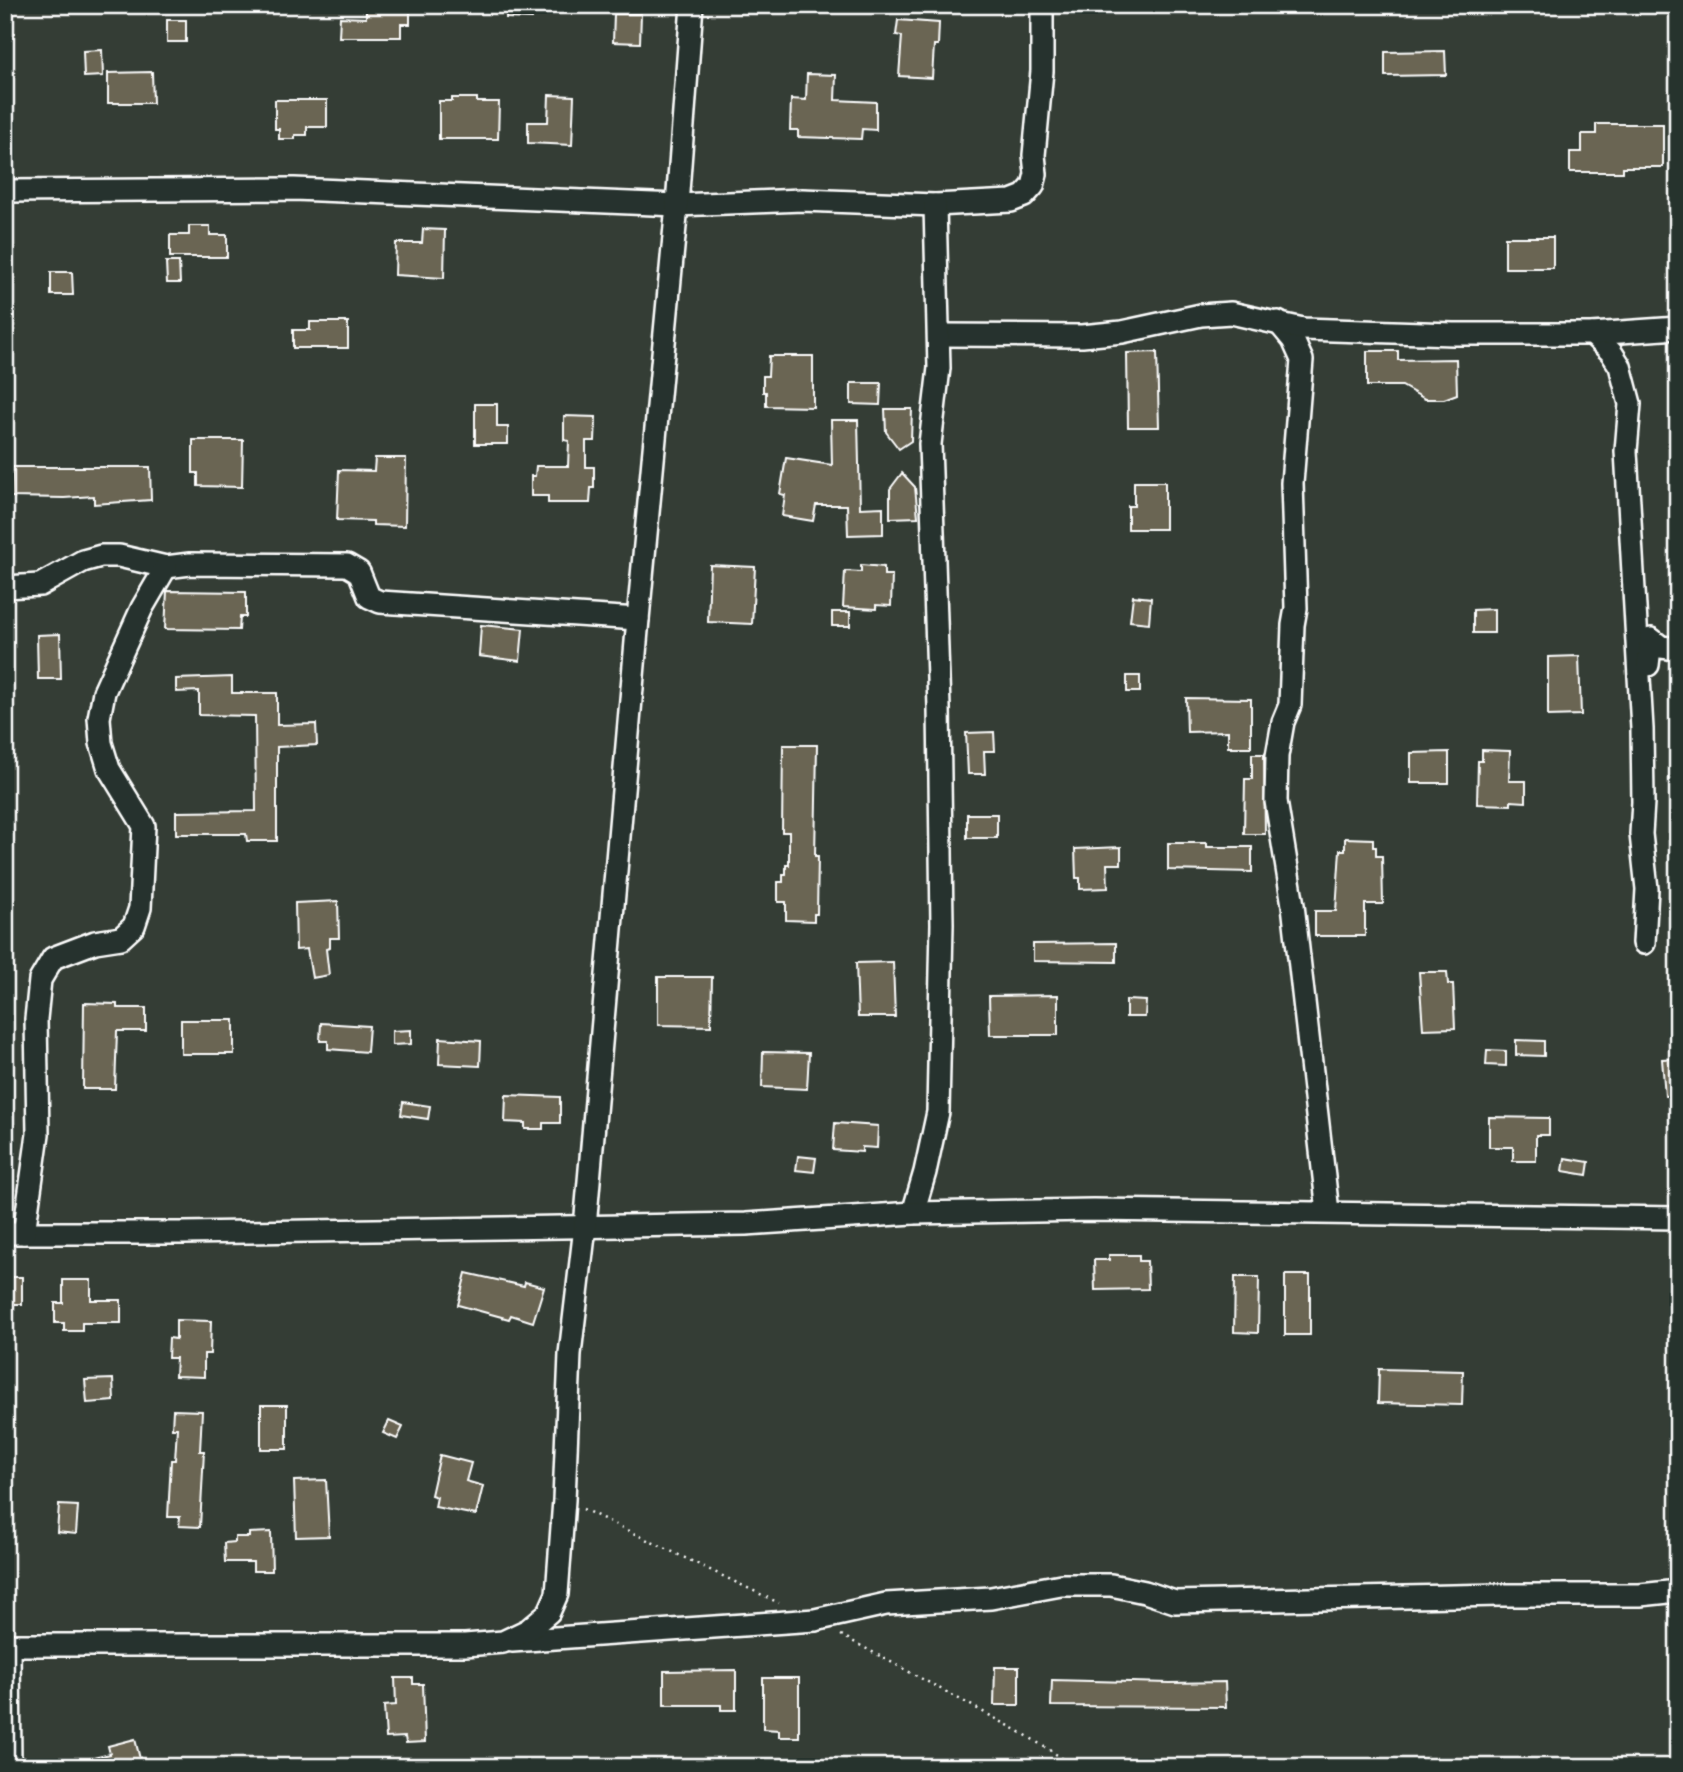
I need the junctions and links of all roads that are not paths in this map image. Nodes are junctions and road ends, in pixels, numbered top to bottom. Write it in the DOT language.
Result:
graph roads {
  1 [pos="692,5"];
  2 [pos="1042,5"];
  3 [pos="5,191"];
  4 [pos="677,205"];
  5 [pos="935,205"];
  6 [pos="1278,322"];
  7 [pos="1678,328"];
  8 [pos="1592,334"];
  9 [pos="939,335"];
  10 [pos="166,567"];
  11 [pos="5,587"];
  12 [pos="638,619"];
  13 [pos="1678,649"];
  14 [pos="1642,729"];
  15 [pos="1644,943"];
  16 [pos="1328,1212"];
  17 [pos="913,1213"];
  18 [pos="1678,1218"];
  19 [pos="586,1227"];
  20 [pos="15,1233"];
  21 [pos="1678,1591"];
  22 [pos="503,1642"];
  23 [pos="7,1644"];
  24 [pos="10,1767"];
  1 -- 4 [label="street"];
  2 -- 5 [label="street"];
  3 -- 4 [label="street"];
  4 -- 5 [label="street"];
  4 -- 12 [label="street"];
  5 -- 9 [label="street"];
  6 -- 8 [label="street"];
  6 -- 9 [label="street"];
  6 -- 16 [label="street"];
  7 -- 8 [label="street"];
  8 -- 14 [label="street"];
  9 -- 17 [label="street"];
  10 -- 11 [label="street"];
  10 -- 12 [label="street"];
  10 -- 20 [label="street"];
  12 -- 19 [label="street"];
  13 -- 14 [label="street"];
  14 -- 15 [label="street"];
  16 -- 17 [label="street"];
  16 -- 18 [label="street"];
  17 -- 19 [label="street"];
  19 -- 20 [label="street"];
  19 -- 22 [label="street"];
  21 -- 22 [label="street"];
  22 -- 23 [label="street"];
  23 -- 24 [label="street"];
}
